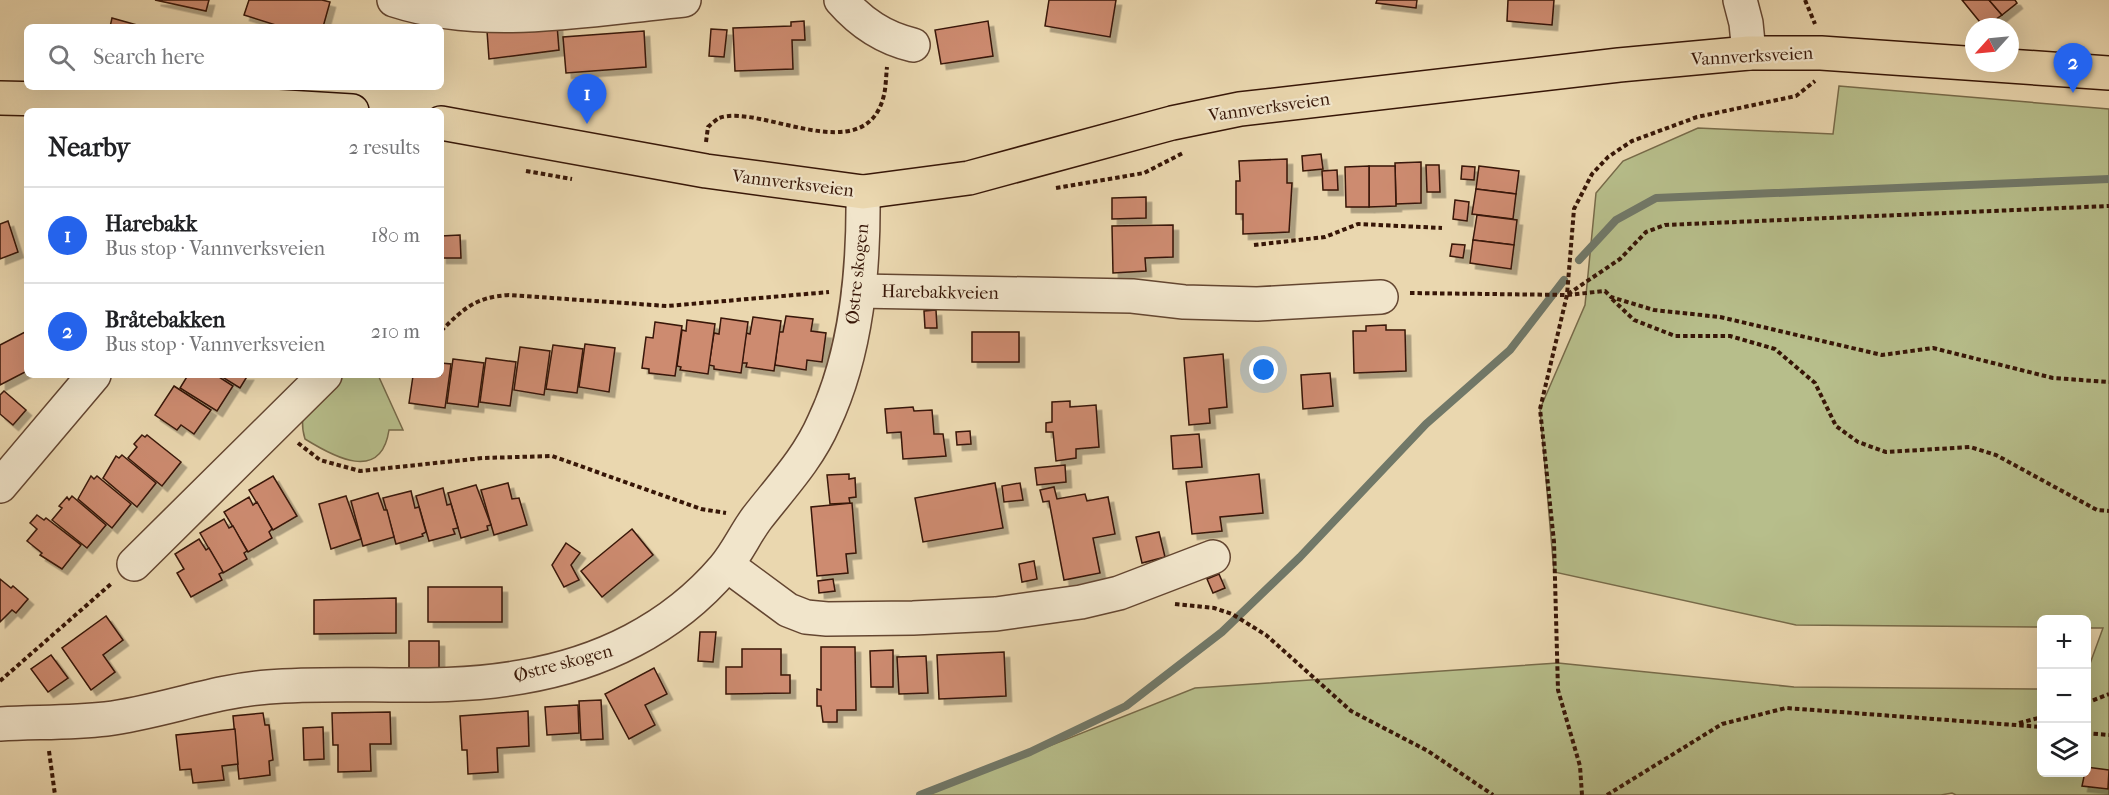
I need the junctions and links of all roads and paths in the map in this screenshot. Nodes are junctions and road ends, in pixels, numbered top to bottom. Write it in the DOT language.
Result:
graph roads {
  1 [pos="394,0"];
  2 [pos="684,0"];
  3 [pos="842,0"];
  4 [pos="1740,0"];
  5 [pos="1805,0"];
  6 [pos="1817,27"];
  7 [pos="902,42"];
  8 [pos="1749,53"];
  9 [pos="1820,73"];
  10 [pos="2109,73"];
  11 [pos="0,98"];
  12 [pos="221,107"];
  13 [pos="254,108"];
  14 [pos="444,124"];
  15 [pos="1184,152"];
  16 [pos="516,169"];
  17 [pos="706,171"];
  18 [pos="574,179"];
  19 [pos="1049,189"];
  20 [pos="863,192"];
  21 [pos="2109,206"];
  22 [pos="1442,228"];
  23 [pos="1254,245"];
  24 [pos="859,291"];
  25 [pos="1568,295"];
  26 [pos="1381,297"];
  27 [pos="1611,297"];
  28 [pos="444,328"];
  29 [pos="91,378"];
  30 [pos="323,378"];
  31 [pos="2109,382"];
  32 [pos="276,425"];
  33 [pos="0,486"];
  34 [pos="2109,511"];
  35 [pos="756,519"];
  36 [pos="1213,557"];
  37 [pos="134,564"];
  38 [pos="727,565"];
  39 [pos="1232,614"];
  40 [pos="0,681"];
  41 [pos="2109,694"];
  42 [pos="2091,701"];
  43 [pos="2037,718"];
  44 [pos="45,722"];
  45 [pos="0,724"];
  46 [pos="2015,724"];
  47 [pos="2037,727"];
  48 [pos="2091,733"];
  49 [pos="2109,735"];
  50 [pos="55,795"];
  51 [pos="1493,795"];
  52 [pos="1582,795"];
  53 [pos="1607,795"];
  1 -- 2 [label="street"];
  3 -- 7 [label="street"];
  4 -- 8 [label="street"];
  5 -- 6 [label="path"];
  7 -- 17 [label="path"];
  8 -- 10 [label="main road, Vannverksveien"];
  8 -- 20 [label="main road, Vannverksveien"];
  9 -- 25 [label="path"];
  11 -- 12 [label="main road"];
  12 -- 13 [label="main road"];
  14 -- 17 [label="main road, Vannverksveien"];
  15 -- 19 [label="path"];
  16 -- 18 [label="path"];
  17 -- 20 [label="main road, Vannverksveien"];
  20 -- 24 [label="street, Østre skogen"];
  21 -- 25 [label="path"];
  22 -- 23 [label="path"];
  24 -- 26 [label="street, Harebakkveien"];
  24 -- 28 [label="path, Harebakkveien"];
  24 -- 35 [label="street, Østre skogen"];
  25 -- 26 [label="path"];
  25 -- 27 [label="path"];
  25 -- 52 [label="path"];
  27 -- 31 [label="path"];
  27 -- 34 [label="path"];
  29 -- 33 [label="street"];
  30 -- 32 [label="street"];
  32 -- 35 [label="path"];
  32 -- 37 [label="street"];
  35 -- 38 [label="street, Østre skogen"];
  36 -- 38 [label="street"];
  37 -- 40 [label="path"];
  38 -- 44 [label="street, Østre skogen"];
  39 -- 51 [label="path"];
  41 -- 42 [label="path"];
  43 -- 46 [label="path"];
  44 -- 45 [label="street, Østre skogen"];
  44 -- 50 [label="path"];
  46 -- 47 [label="path"];
  46 -- 53 [label="path"];
  48 -- 49 [label="path"];
}
